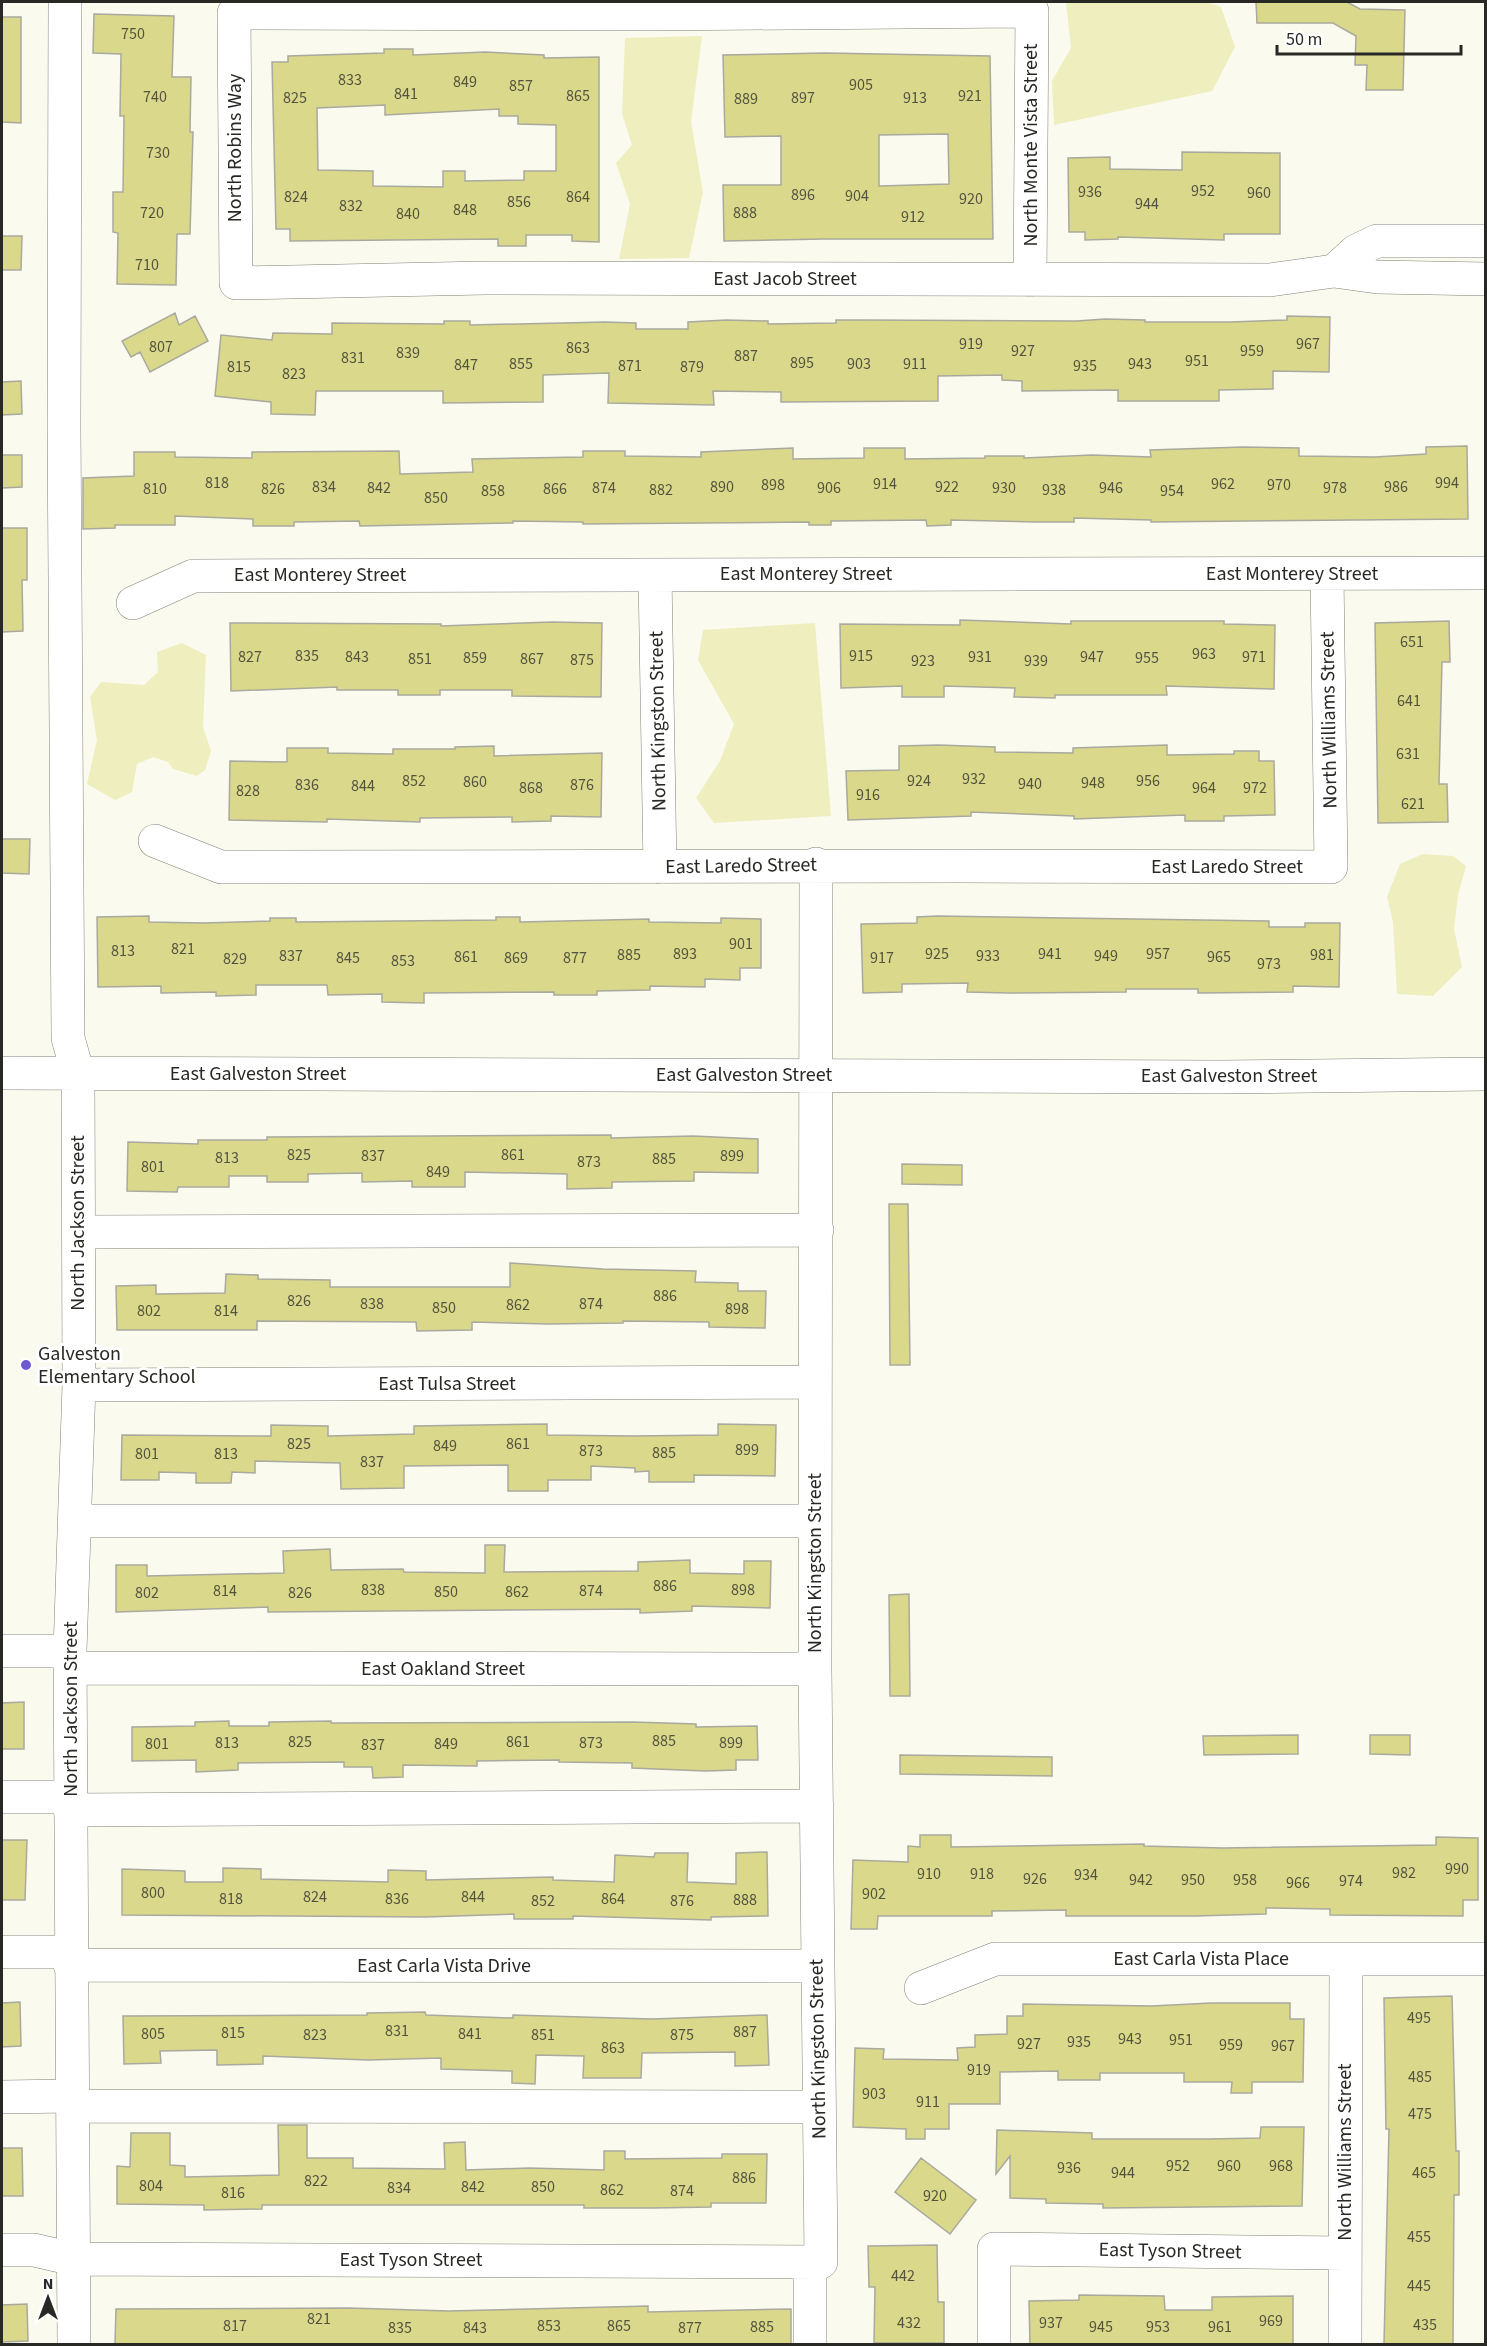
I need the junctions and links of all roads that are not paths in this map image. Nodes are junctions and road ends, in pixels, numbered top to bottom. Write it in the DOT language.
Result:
graph roads {
  1 [pos="65,2"];
  2 [pos="651,8"];
  3 [pos="1485,241"];
  4 [pos="1335,271"];
  5 [pos="1485,279"];
  6 [pos="1030,280"];
  7 [pos="236,283"];
  8 [pos="1485,573"];
  9 [pos="1327,574"];
  10 [pos="655,575"];
  11 [pos="132,603"];
  12 [pos="155,841"];
  13 [pos="816,864"];
  14 [pos="660,867"];
  15 [pos="1331,867"];
  16 [pos="2,1073"];
  17 [pos="78,1074"];
  18 [pos="1485,1074"];
  19 [pos="816,1075"];
  20 [pos="817,1230"];
  21 [pos="78,1232"];
  22 [pos="815,1382"];
  23 [pos="79,1385"];
  24 [pos="74,1521"];
  25 [pos="815,1521"];
  26 [pos="2,1651"];
  27 [pos="70,1659"];
  28 [pos="815,1669"];
  29 [pos="2,1797"];
  30 [pos="70,1803"];
  31 [pos="817,1806"];
  32 [pos="2,1952"];
  33 [pos="70,1958"];
  34 [pos="1346,1959"];
  35 [pos="1485,1959"];
  36 [pos="817,1966"];
  37 [pos="921,1988"];
  38 [pos="2,2097"];
  39 [pos="71,2101"];
  40 [pos="819,2107"];
  41 [pos="2,2250"];
  42 [pos="1345,2253"];
  43 [pos="73,2259"];
  44 [pos="816,2262"];
  45 [pos="74,2344"];
  46 [pos="810,2344"];
  47 [pos="994,2344"];
  48 [pos="1346,2344"];
  1 -- 17 [label="street, North Jackson Street"];
  2 -- 6 [label="street, North Monte Vista Street"];
  2 -- 7 [label="street, North Robins Way"];
  3 -- 4 [label="street"];
  4 -- 5 [label="street, East Jacob Street"];
  4 -- 6 [label="street, East Jacob Street"];
  6 -- 7 [label="street, East Jacob Street"];
  8 -- 9 [label="street, East Monterey Street"];
  9 -- 10 [label="street, East Monterey Street"];
  9 -- 15 [label="street, North Williams Street"];
  10 -- 11 [label="street, East Monterey Street"];
  10 -- 14 [label="street, North Kingston Street"];
  12 -- 14 [label="street, East Laredo Street"];
  13 -- 14 [label="street, East Laredo Street"];
  13 -- 15 [label="street, East Laredo Street"];
  13 -- 19 [label="street, North Kingston Street"];
  16 -- 17 [label="street, East Galveston Street"];
  17 -- 19 [label="street, East Galveston Street"];
  17 -- 21 [label="street, North Jackson Street"];
  18 -- 19 [label="street, East Galveston Street"];
  19 -- 20 [label="street, North Kingston Street"];
  20 -- 21 [label="street"];
  20 -- 22 [label="street, North Kingston Street"];
  21 -- 23 [label="street, North Jackson Street"];
  22 -- 23 [label="street, East Tulsa Street"];
  22 -- 25 [label="street, North Kingston Street"];
  23 -- 24 [label="street, North Jackson Street"];
  24 -- 25 [label="street"];
  24 -- 27 [label="street, North Jackson Street"];
  25 -- 28 [label="street, North Kingston Street"];
  26 -- 27 [label="street, East Oakland Street"];
  27 -- 28 [label="street, East Oakland Street"];
  27 -- 30 [label="street, North Jackson Street"];
  28 -- 31 [label="street, North Kingston Street"];
  29 -- 30 [label="street"];
  30 -- 31 [label="street"];
  30 -- 33 [label="street, North Jackson Street"];
  31 -- 36 [label="street, North Kingston Street"];
  32 -- 33 [label="street, East Carla Vista Drive"];
  33 -- 36 [label="street, East Carla Vista Drive"];
  33 -- 39 [label="street, North Jackson Street"];
  34 -- 35 [label="street, East Carla Vista Place"];
  34 -- 37 [label="street, East Carla Vista Place"];
  34 -- 42 [label="street, North Williams Street"];
  36 -- 40 [label="street, North Kingston Street"];
  38 -- 39 [label="street"];
  39 -- 40 [label="street"];
  39 -- 43 [label="street, North Jackson Street"];
  40 -- 44 [label="street, North Kingston Street"];
  41 -- 43 [label="street, East Tyson Street"];
  42 -- 47 [label="street, East Tyson Street"];
  42 -- 48 [label="street, North Williams Street"];
  43 -- 44 [label="street, East Tyson Street"];
  43 -- 45 [label="street, North Jackson Street"];
  44 -- 46 [label="street, North Kingston Street"];
}
